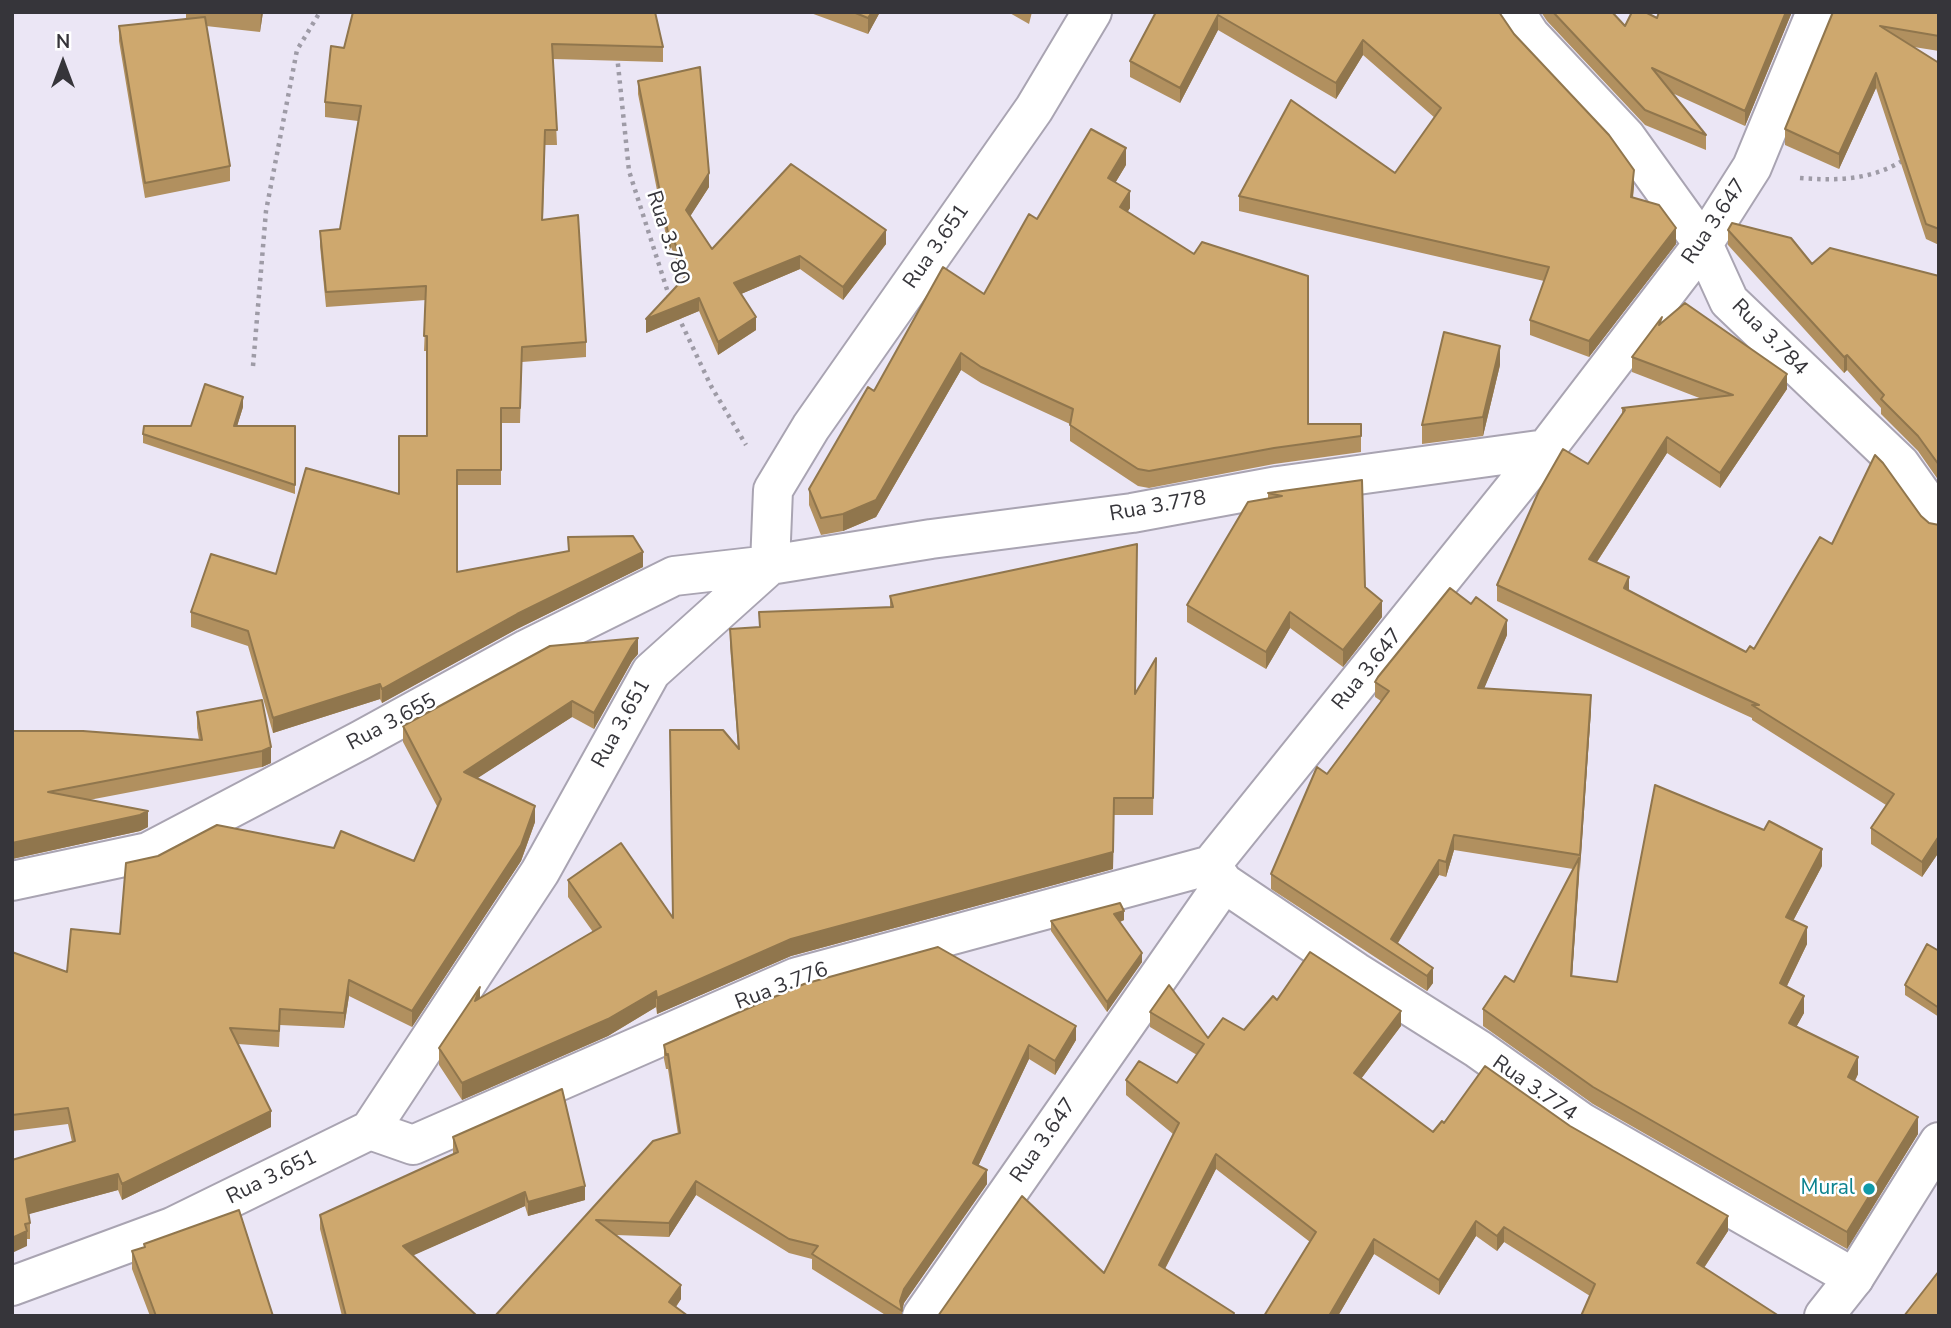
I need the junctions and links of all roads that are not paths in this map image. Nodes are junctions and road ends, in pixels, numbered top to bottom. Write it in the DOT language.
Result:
graph roads {
  1 [pos="1092,12"];
  2 [pos="1515,12"];
  3 [pos="1816,12"];
  4 [pos="1703,244"];
  5 [pos="1546,449"];
  6 [pos="1939,519"];
  7 [pos="770,565"];
  8 [pos="1218,874"];
  9 [pos="12,881"];
  10 [pos="370,1130"];
  11 [pos="1939,1142"];
  12 [pos="12,1286"];
  13 [pos="1841,1303"];
  14 [pos="922,1316"];
  1 -- 7 [label="street, Rua 3.651"];
  2 -- 4 [label="street, Rua 3.784"];
  3 -- 4 [label="street, Rua 3.647"];
  4 -- 5 [label="street, Rua 3.647"];
  4 -- 6 [label="street, Rua 3.784"];
  5 -- 7 [label="street, Rua 3.778"];
  5 -- 8 [label="street, Rua 3.647"];
  7 -- 9 [label="street, Rua 3.655"];
  7 -- 10 [label="street, Rua 3.651"];
  8 -- 10 [label="street, Rua 3.776"];
  8 -- 13 [label="street, Rua 3.774"];
  8 -- 14 [label="street, Rua 3.647"];
  10 -- 12 [label="street, Rua 3.651"];
  11 -- 13 [label="street"];
}
